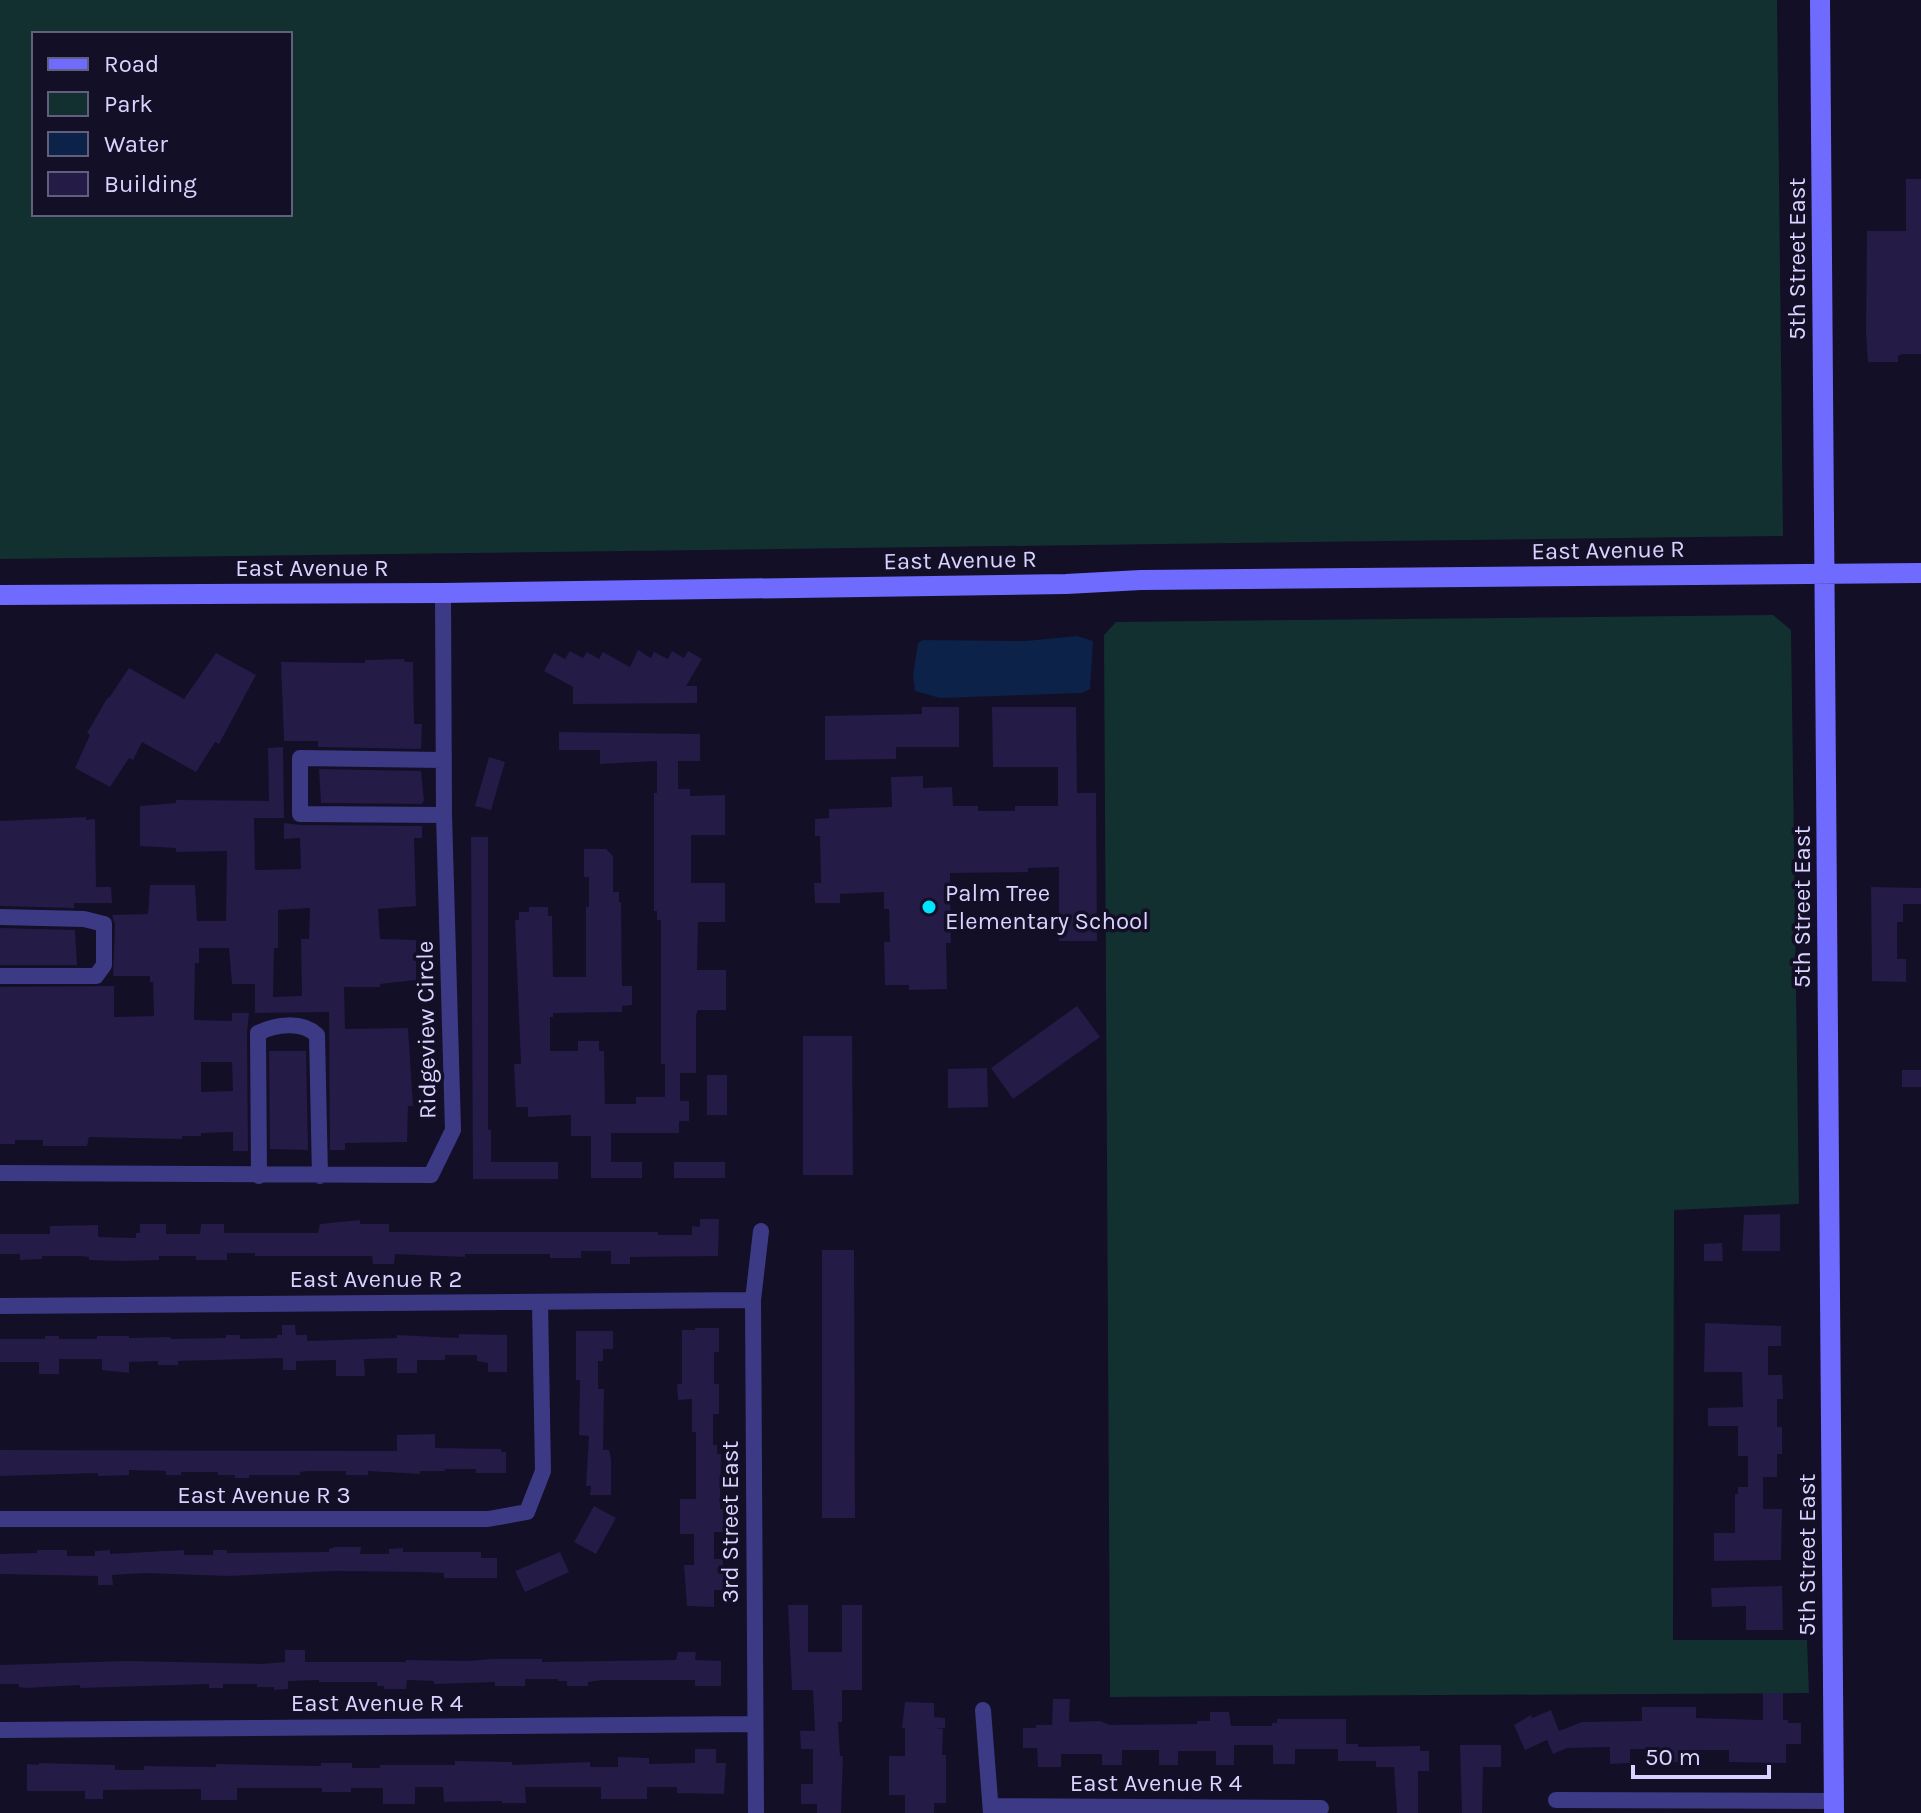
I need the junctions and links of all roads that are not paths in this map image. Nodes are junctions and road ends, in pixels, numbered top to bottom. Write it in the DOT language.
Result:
graph roads {
  1 [pos="1820,0"];
  2 [pos="1921,573"];
  3 [pos="1825,574"];
  4 [pos="443,593"];
  5 [pos="0,595"];
  6 [pos="444,760"];
  7 [pos="444,815"];
  8 [pos="0,917"];
  9 [pos="0,976"];
  10 [pos="0,1173"];
  11 [pos="259,1176"];
  12 [pos="320,1176"];
  13 [pos="761,1231"];
  14 [pos="753,1300"];
  15 [pos="540,1302"];
  16 [pos="0,1306"];
  17 [pos="0,1519"];
  18 [pos="983,1710"];
  19 [pos="755,1724"];
  20 [pos="0,1730"];
  21 [pos="1556,1800"];
  22 [pos="1834,1807"];
  23 [pos="1321,1808"];
  24 [pos="991,1809"];
  25 [pos="756,1813"];
  1 -- 3 [label="street, 5th Street East"];
  2 -- 3 [label="street, East Avenue R"];
  3 -- 4 [label="street, East Avenue R"];
  3 -- 22 [label="street, 5th Street East"];
  4 -- 5 [label="street, East Avenue R"];
  4 -- 6 [label="street, Ridgeview Circle"];
  6 -- 7 [label="street, Ridgeview Circle"];
  6 -- 7 [label="street"];
  7 -- 12 [label="street, Ridgeview Circle"];
  8 -- 9 [label="street"];
  10 -- 11 [label="street, Ridgeview Circle"];
  11 -- 12 [label="street, Ridgeview Circle"];
  11 -- 12 [label="street"];
  13 -- 14 [label="street, 3rd Street East"];
  14 -- 15 [label="street, East Avenue R 2"];
  14 -- 19 [label="street, 3rd Street East"];
  15 -- 16 [label="street, East Avenue R 2"];
  15 -- 17 [label="street, East Avenue R 3"];
  18 -- 24 [label="street"];
  19 -- 20 [label="street, East Avenue R 4"];
  19 -- 25 [label="street, 3rd Street East"];
  21 -- 22 [label="street"];
  23 -- 24 [label="street, East Avenue R 4"];
}
